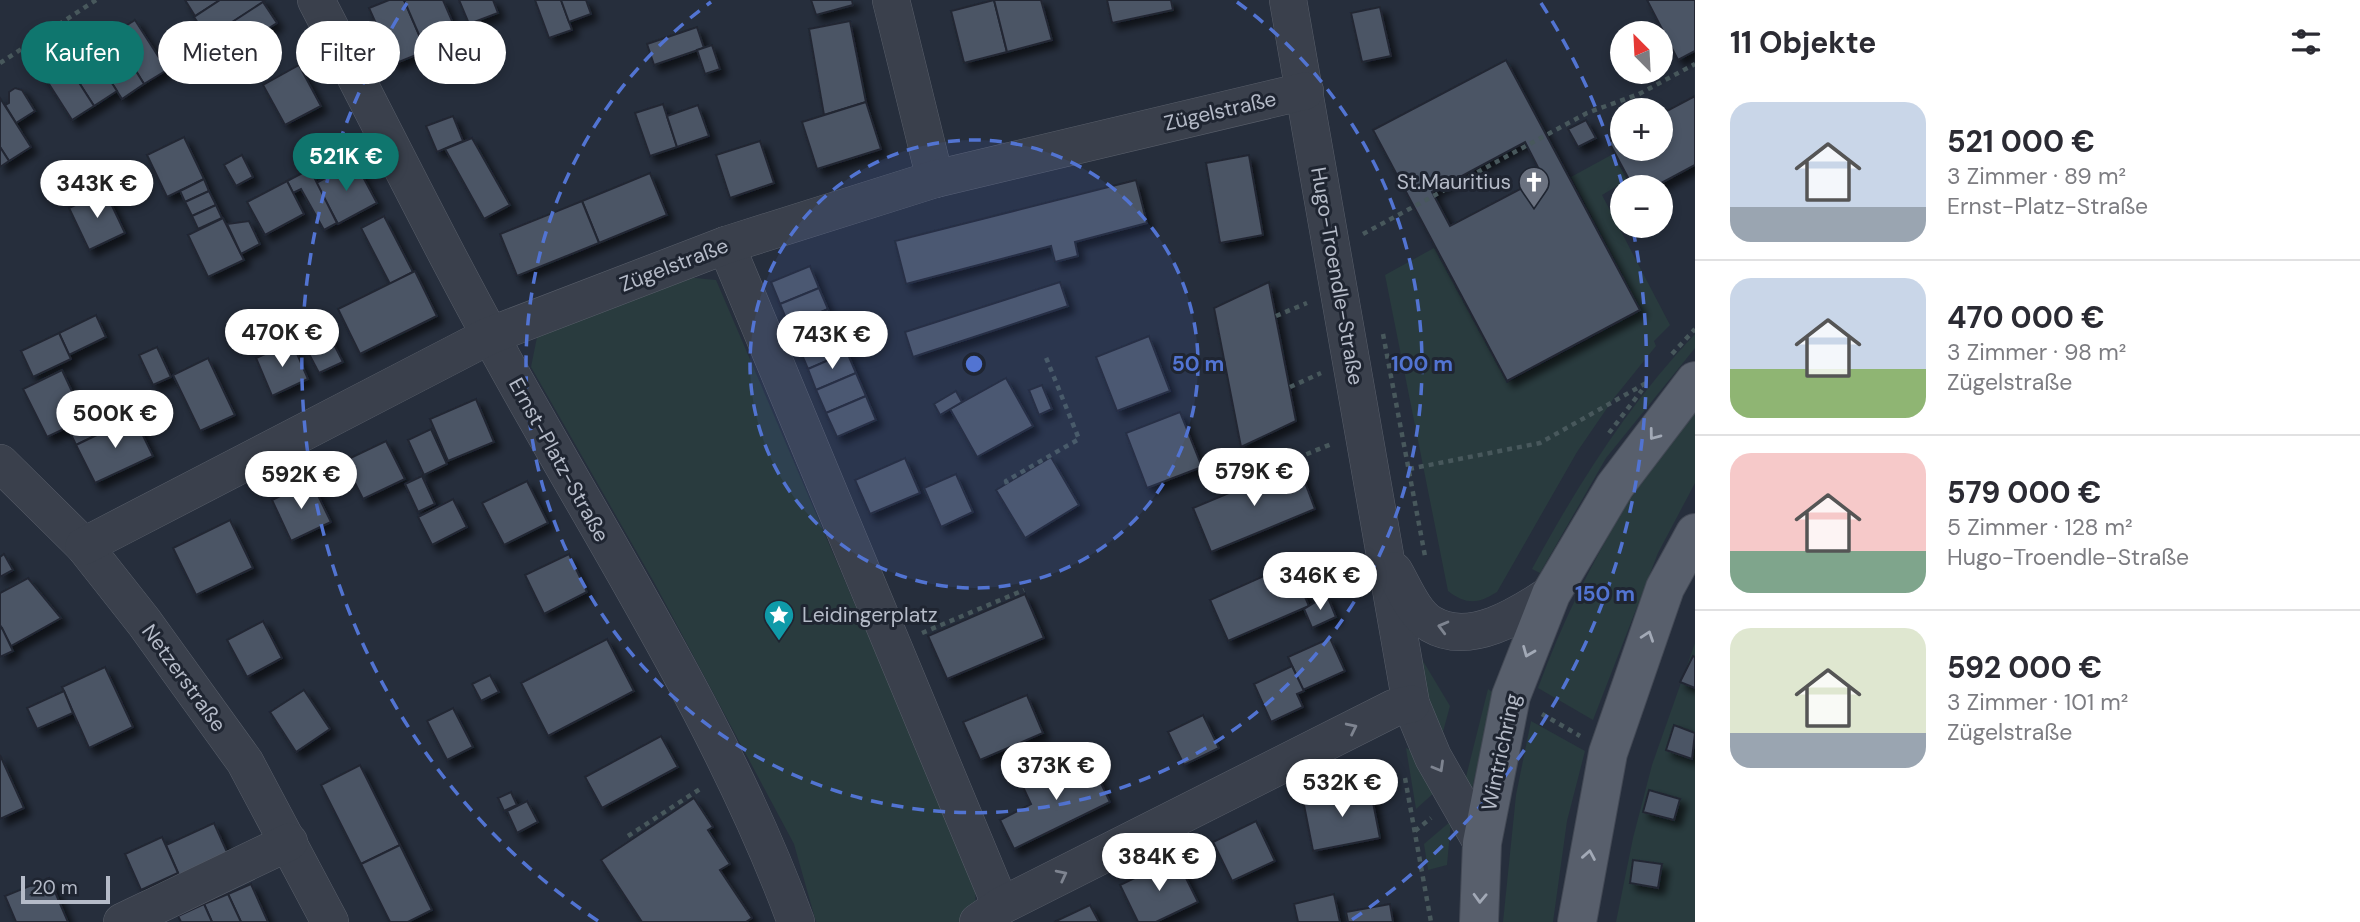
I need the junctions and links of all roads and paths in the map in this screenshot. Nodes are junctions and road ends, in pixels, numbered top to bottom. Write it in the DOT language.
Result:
graph roads {
  1 [pos="96,0"];
  2 [pos="316,0"];
  3 [pos="891,0"];
  4 [pos="1288,0"];
  5 [pos="0,63"];
  6 [pos="1695,64"];
  7 [pos="1305,91"];
  8 [pos="935,179"];
  9 [pos="1361,220"];
  10 [pos="1354,243"];
  11 [pos="726,245"];
  12 [pos="1381,323"];
  13 [pos="489,336"];
  14 [pos="1045,355"];
  15 [pos="1695,380"];
  16 [pos="1648,382"];
  17 [pos="1364,430"];
  18 [pos="0,463"];
  19 [pos="1409,469"];
  20 [pos="1260,473"];
  21 [pos="1007,484"];
  22 [pos="1695,533"];
  23 [pos="84,546"];
  24 [pos="1384,552"];
  25 [pos="1427,562"];
  26 [pos="1024,590"];
  27 [pos="1551,594"];
  28 [pos="929,630"];
  29 [pos="1411,704"];
  30 [pos="731,769"];
  31 [pos="628,836"];
  32 [pos="289,842"];
  33 [pos="1482,843"];
  34 [pos="989,914"];
  35 [pos="122,922"];
  36 [pos="330,922"];
  37 [pos="796,922"];
  38 [pos="1479,922"];
  39 [pos="1577,922"];
  1 -- 5 [label="path"];
  2 -- 13 [label="street, Ernst-Platz-Straße"];
  3 -- 8 [label="street"];
  4 -- 7 [label="street, Hugo-Troendle-Straße"];
  6 -- 10 [label="path"];
  7 -- 8 [label="street, Zügelstraße"];
  7 -- 10 [label="street, Hugo-Troendle-Straße"];
  8 -- 11 [label="street, Zügelstraße"];
  9 -- 10 [label="path"];
  10 -- 17 [label="street, Hugo-Troendle-Straße"];
  11 -- 13 [label="street, Zügelstraße"];
  11 -- 34 [label="street"];
  12 -- 19 [label="path"];
  13 -- 23 [label="street, Zügelstraße"];
  13 -- 30 [label="street, Ernst-Platz-Straße"];
  14 -- 21 [label="path"];
  15 -- 27 [label="main road, Wintrichring, one-way"];
  16 -- 19 [label="path"];
  17 -- 20 [label="path"];
  17 -- 24 [label="street, Hugo-Troendle-Straße"];
  18 -- 23 [label="street, Netzerstraße"];
  19 -- 25 [label="path"];
  39 -- 22 [label="main road, one-way"];
  23 -- 32 [label="street, Netzerstraße"];
  27 -- 24 [label="street, Hugo-Troendle-Straße, one-way"];
  24 -- 29 [label="street, Hugo-Troendle-Straße"];
  26 -- 28 [label="path"];
  27 -- 33 [label="main road, Wintrichring, one-way"];
  29 -- 33 [label="street, Hugo-Troendle-Straße, one-way"];
  34 -- 29 [label="street, one-way"];
  30 -- 31 [label="path"];
  30 -- 37 [label="street, Ernst-Platz-Straße"];
  32 -- 35 [label="street"];
  32 -- 36 [label="street, Netzerstraße"];
  33 -- 38 [label="main road, Wintrichring, one-way"];
}
